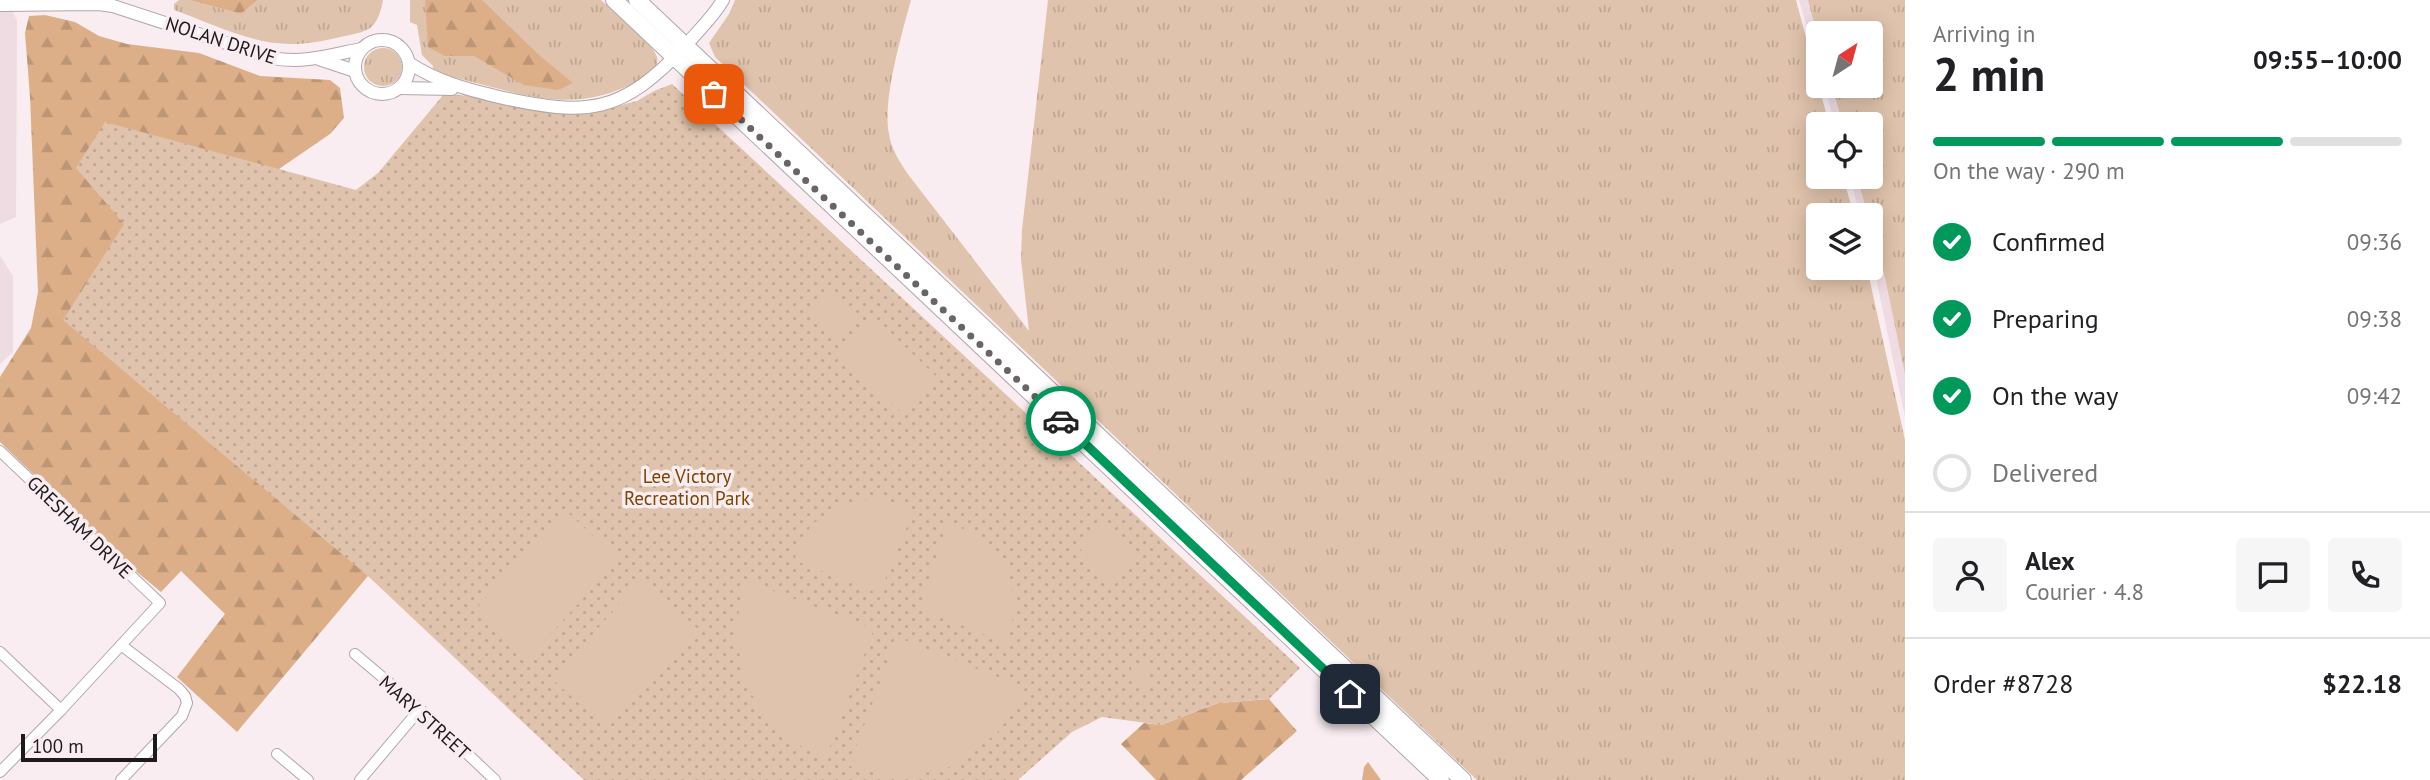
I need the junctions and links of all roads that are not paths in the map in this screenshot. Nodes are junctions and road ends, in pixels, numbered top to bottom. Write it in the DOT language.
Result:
graph roads {
  1 [pos="614,0"];
  2 [pos="637,0"];
  3 [pos="723,0"];
  4 [pos="6,4"];
  5 [pos="361,50"];
  6 [pos="680,51"];
  7 [pos="318,59"];
  8 [pos="409,63"];
  9 [pos="355,71"];
  10 [pos="400,88"];
  11 [pos="467,89"];
  12 [pos="0,451"];
  13 [pos="121,645"];
  14 [pos="0,652"];
  15 [pos="355,654"];
  16 [pos="420,709"];
  17 [pos="61,710"];
  18 [pos="277,754"];
  19 [pos="0,772"];
  20 [pos="121,780"];
  21 [pos="308,780"];
  22 [pos="360,780"];
  23 [pos="495,780"];
  24 [pos="1441,780"];
  25 [pos="1463,780"];
  1 -- 6 [label="main road"];
  2 -- 6 [label="main road"];
  3 -- 6 [label="street"];
  4 -- 7 [label="street, NOLAN DRIVE"];
  5 -- 7 [label="street, NOLAN DRIVE"];
  5 -- 8 [label="street"];
  5 -- 9 [label="street"];
  6 -- 11 [label="street"];
  6 -- 24 [label="main road"];
  6 -- 25 [label="main road"];
  7 -- 9 [label="street, NOLAN DRIVE"];
  8 -- 10 [label="street"];
  8 -- 11 [label="street"];
  9 -- 10 [label="street"];
  10 -- 11 [label="street"];
  12 -- 13 [label="street, GRESHAM DRIVE"];
  13 -- 17 [label="street"];
  13 -- 20 [label="street"];
  14 -- 17 [label="street"];
  15 -- 16 [label="street, MARY STREET"];
  16 -- 22 [label="street"];
  16 -- 23 [label="street, MARY STREET"];
  17 -- 19 [label="street"];
  18 -- 21 [label="street"];
}
